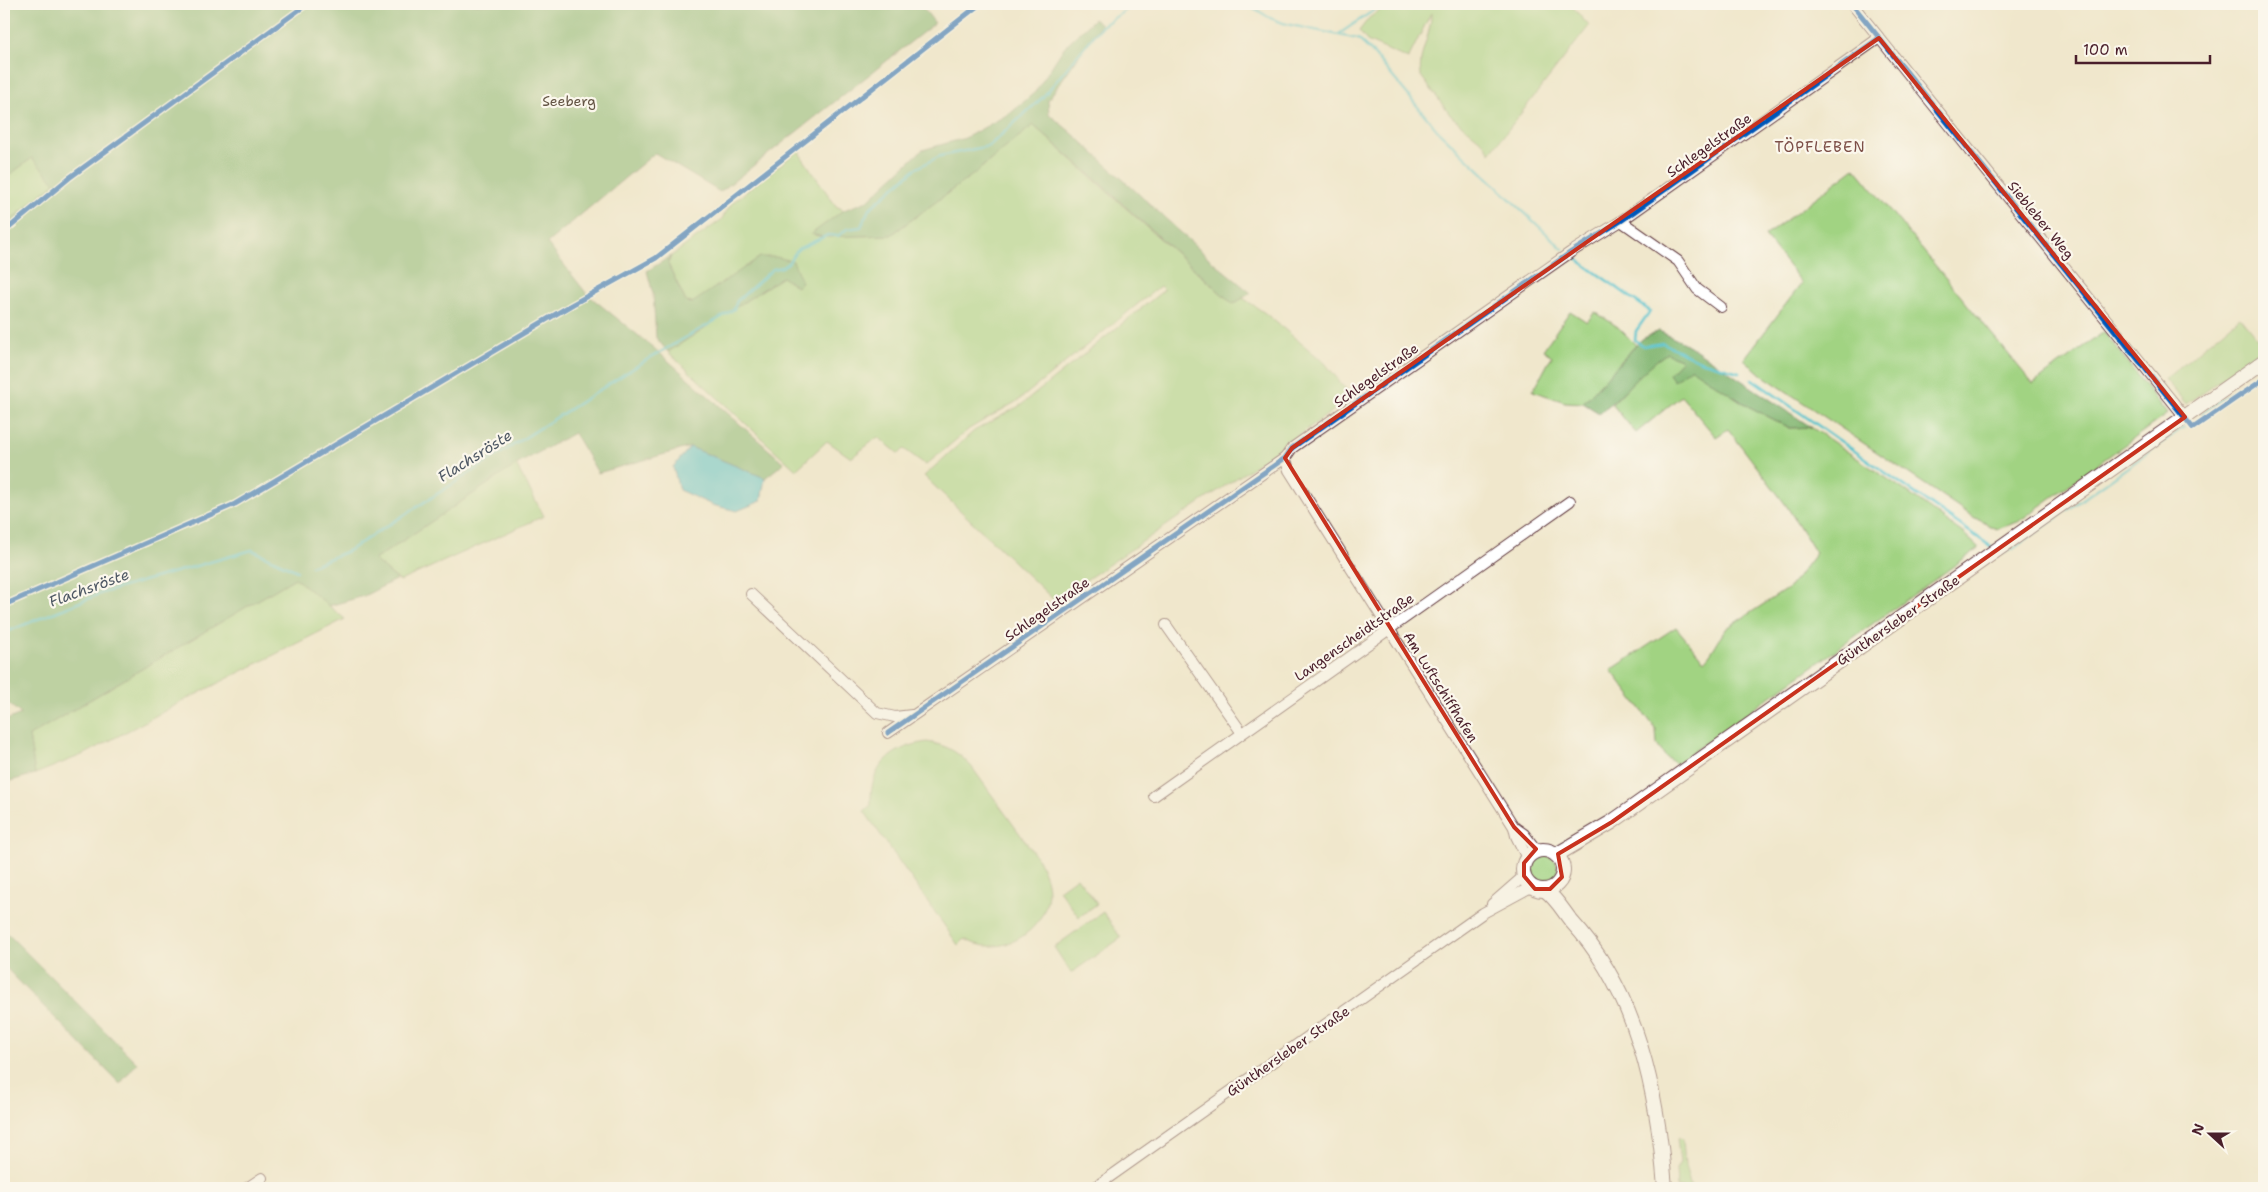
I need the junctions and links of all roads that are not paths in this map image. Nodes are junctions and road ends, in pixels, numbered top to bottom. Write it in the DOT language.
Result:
graph roads {
  1 [pos="1852,4"];
  2 [pos="1879,38"];
  3 [pos="1621,221"];
  4 [pos="1721,307"];
  5 [pos="2264,360"];
  6 [pos="2185,417"];
  7 [pos="1284,458"];
  8 [pos="1570,501"];
  9 [pos="751,594"];
  10 [pos="1166,625"];
  11 [pos="1389,630"];
  12 [pos="914,715"];
  13 [pos="888,733"];
  14 [pos="1242,733"];
  15 [pos="1154,796"];
  16 [pos="1532,854"];
  17 [pos="1559,860"];
  18 [pos="1559,882"];
  19 [pos="1533,884"];
  20 [pos="1582,931"];
  21 [pos="262,1178"];
  22 [pos="247,1188"];
  23 [pos="1094,1188"];
  24 [pos="1665,1188"];
  1 -- 2 [label="street, Siebleber Weg"];
  2 -- 3 [label="street, Schlegelstraße"];
  2 -- 6 [label="street, Siebleber Weg"];
  3 -- 4 [label="street"];
  3 -- 7 [label="street, Schlegelstraße"];
  5 -- 6 [label="main road, Günthersleber Straße"];
  6 -- 17 [label="main road, Günthersleber Straße"];
  7 -- 11 [label="street, Am Luftschiffhafen"];
  7 -- 12 [label="street, Schlegelstraße"];
  8 -- 11 [label="street, Langenscheidtstraße"];
  9 -- 12 [label="street"];
  10 -- 14 [label="street"];
  11 -- 14 [label="street, Langenscheidtstraße"];
  11 -- 16 [label="street, Am Luftschiffhafen"];
  12 -- 13 [label="street, Schlegelstraße"];
  14 -- 15 [label="street, Langenscheidtstraße"];
  16 -- 17 [label="main road"];
  16 -- 19 [label="main road"];
  17 -- 18 [label="main road"];
  18 -- 19 [label="main road"];
  18 -- 20 [label="main road"];
  19 -- 20 [label="main road"];
  19 -- 23 [label="street, Günthersleber Straße"];
  20 -- 24 [label="main road"];
  21 -- 22 [label="street"];
}
